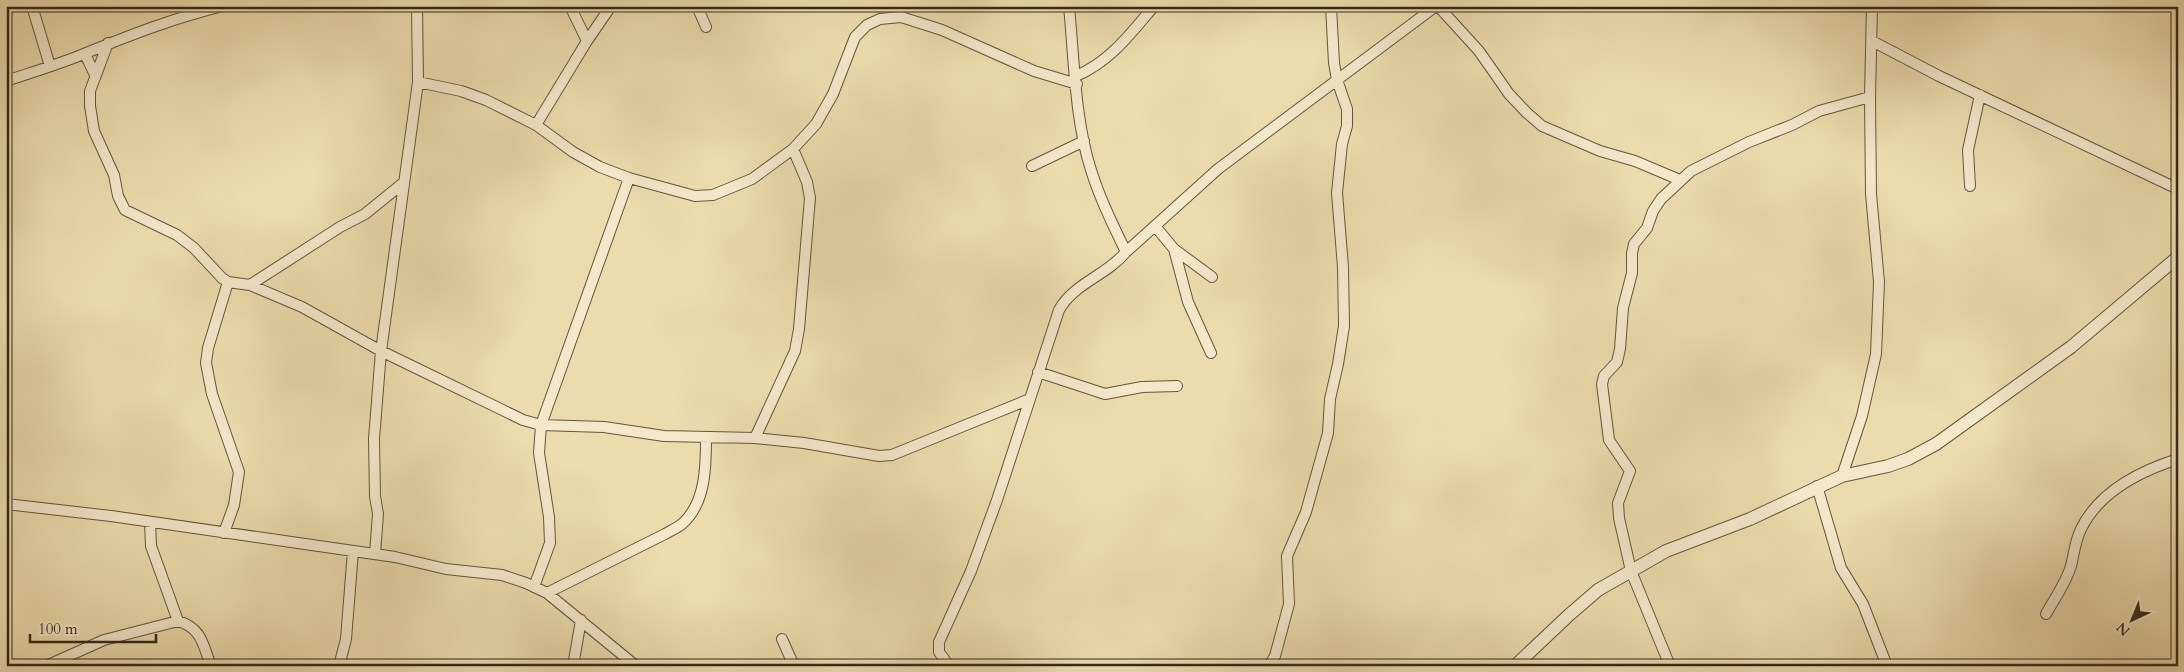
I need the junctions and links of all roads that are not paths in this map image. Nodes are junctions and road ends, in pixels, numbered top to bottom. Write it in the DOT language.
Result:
graph roads {
  1 [pos="32,6"];
  2 [pos="224,6"];
  3 [pos="418,6"];
  4 [pos="570,6"];
  5 [pos="611,6"];
  6 [pos="697,6"];
  7 [pos="1070,6"];
  8 [pos="1154,6"];
  9 [pos="1331,6"];
  10 [pos="1437,6"];
  11 [pos="1872,6"];
  12 [pos="706,27"];
  13 [pos="587,41"];
  14 [pos="1872,41"];
  15 [pos="108,43"];
  16 [pos="85,54"];
  17 [pos="50,66"];
  18 [pos="95,75"];
  19 [pos="1077,80"];
  20 [pos="1337,80"];
  21 [pos="6,81"];
  22 [pos="418,82"];
  23 [pos="1980,94"];
  24 [pos="1870,97"];
  25 [pos="536,125"];
  26 [pos="1084,140"];
  27 [pos="793,149"];
  28 [pos="1032,166"];
  29 [pos="629,178"];
  30 [pos="1680,180"];
  31 [pos="402,184"];
  32 [pos="1970,186"];
  33 [pos="2178,189"];
  34 [pos="1155,226"];
  35 [pos="1174,249"];
  36 [pos="1126,252"];
  37 [pos="2178,258"];
  38 [pos="1212,277"];
  39 [pos="228,282"];
  40 [pos="250,285"];
  41 [pos="381,350"];
  42 [pos="1211,353"];
  43 [pos="1038,372"];
  44 [pos="1177,386"];
  45 [pos="1030,399"];
  46 [pos="541,425"];
  47 [pos="706,437"];
  48 [pos="755,438"];
  49 [pos="2178,459"];
  50 [pos="1842,476"];
  51 [pos="1817,486"];
  52 [pos="6,504"];
  53 [pos="150,522"];
  54 [pos="224,533"];
  55 [pos="353,551"];
  56 [pos="374,554"];
  57 [pos="1631,571"];
  58 [pos="534,587"];
  59 [pos="547,593"];
  60 [pos="2046,614"];
  61 [pos="581,620"];
  62 [pos="178,621"];
  63 [pos="782,638"];
  64 [pos="46,666"];
  65 [pos="211,666"];
  66 [pos="339,666"];
  67 [pos="573,666"];
  68 [pos="636,666"];
  69 [pos="794,666"];
  70 [pos="949,666"];
  71 [pos="1269,666"];
  72 [pos="1515,666"];
  73 [pos="1670,666"];
  74 [pos="1887,666"];
  1 -- 17 [label="street"];
  2 -- 15 [label="street"];
  3 -- 22 [label="street"];
  4 -- 13 [label="street"];
  5 -- 13 [label="street"];
  6 -- 12 [label="street"];
  7 -- 19 [label="street"];
  8 -- 19 [label="street"];
  9 -- 20 [label="street"];
  10 -- 20 [label="street"];
  10 -- 30 [label="street"];
  11 -- 14 [label="street"];
  13 -- 25 [label="street"];
  14 -- 23 [label="street"];
  14 -- 24 [label="street"];
  15 -- 16 [label="street"];
  15 -- 18 [label="street"];
  16 -- 17 [label="street"];
  16 -- 18 [label="street"];
  17 -- 21 [label="street"];
  18 -- 39 [label="street"];
  19 -- 26 [label="street"];
  19 -- 27 [label="street"];
  20 -- 34 [label="street"];
  20 -- 71 [label="street"];
  22 -- 25 [label="street"];
  22 -- 31 [label="street"];
  23 -- 32 [label="street"];
  23 -- 33 [label="street"];
  24 -- 30 [label="street"];
  24 -- 50 [label="street"];
  25 -- 29 [label="street"];
  26 -- 28 [label="street"];
  26 -- 36 [label="street"];
  27 -- 29 [label="street"];
  27 -- 48 [label="street"];
  29 -- 46 [label="street"];
  30 -- 57 [label="street"];
  31 -- 40 [label="street"];
  31 -- 41 [label="street"];
  34 -- 35 [label="street"];
  34 -- 36 [label="street"];
  35 -- 38 [label="street"];
  35 -- 42 [label="street"];
  36 -- 43 [label="street"];
  37 -- 50 [label="street"];
  39 -- 40 [label="street"];
  39 -- 54 [label="street"];
  40 -- 41 [label="street"];
  41 -- 46 [label="street"];
  41 -- 56 [label="street"];
  43 -- 44 [label="street"];
  43 -- 45 [label="street"];
  45 -- 48 [label="street"];
  45 -- 70 [label="street"];
  46 -- 47 [label="street"];
  46 -- 58 [label="street"];
  47 -- 48 [label="street"];
  47 -- 59 [label="street"];
  49 -- 60 [label="street"];
  50 -- 51 [label="street"];
  51 -- 57 [label="street"];
  51 -- 74 [label="street"];
  52 -- 53 [label="street"];
  53 -- 54 [label="street"];
  53 -- 62 [label="street"];
  54 -- 55 [label="street"];
  55 -- 56 [label="street"];
  55 -- 66 [label="street"];
  56 -- 58 [label="street"];
  57 -- 72 [label="street"];
  57 -- 73 [label="street"];
  58 -- 59 [label="street"];
  59 -- 61 [label="street"];
  61 -- 67 [label="street"];
  61 -- 68 [label="street"];
  62 -- 64 [label="street"];
  62 -- 65 [label="street"];
  63 -- 69 [label="street"];
}
